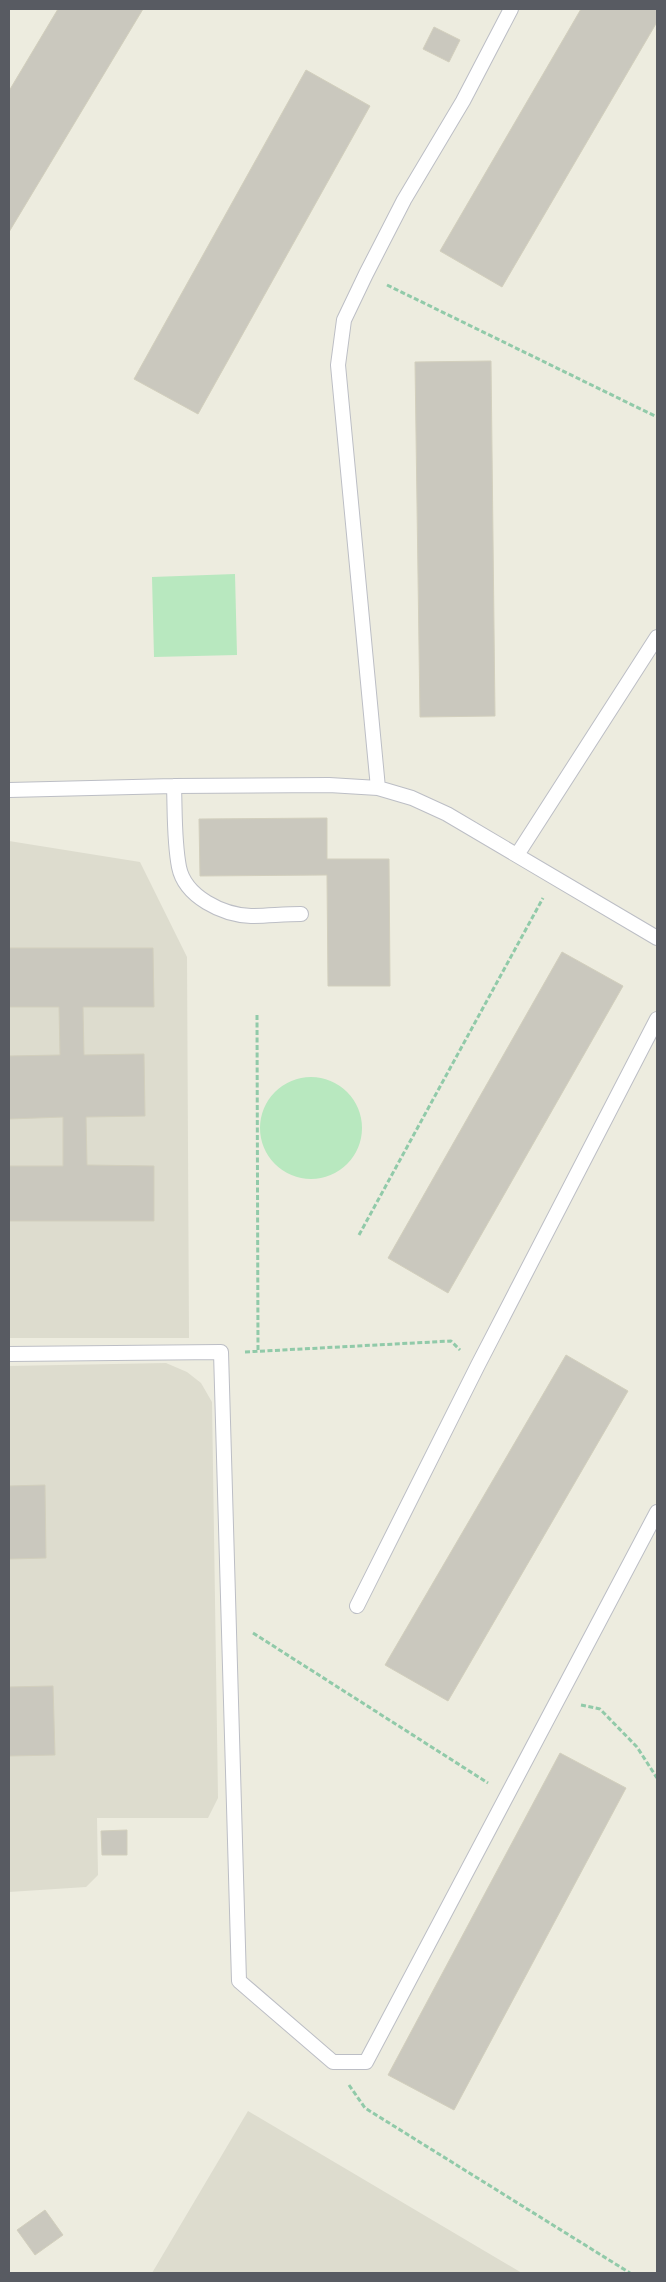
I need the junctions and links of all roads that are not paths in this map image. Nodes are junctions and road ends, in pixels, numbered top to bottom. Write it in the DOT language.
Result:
graph roads {
  1 [pos="511,9"];
  2 [pos="657,637"];
  3 [pos="174,786"];
  4 [pos="378,788"];
  5 [pos="9,790"];
  6 [pos="517,855"];
  7 [pos="301,914"];
  8 [pos="657,938"];
  9 [pos="657,1019"];
  10 [pos="9,1354"];
  11 [pos="657,1512"];
  12 [pos="356,1606"];
  1 -- 4 [label="lane"];
  2 -- 6 [label="lane"];
  3 -- 4 [label="lane"];
  3 -- 5 [label="lane"];
  3 -- 7 [label="lane"];
  4 -- 6 [label="lane"];
  6 -- 8 [label="lane"];
  9 -- 12 [label="lane"];
  10 -- 11 [label="lane"];
}
